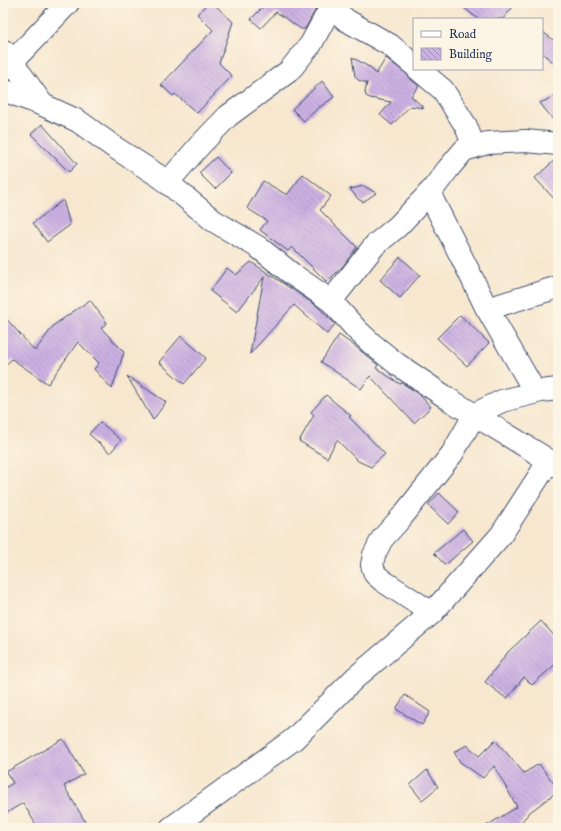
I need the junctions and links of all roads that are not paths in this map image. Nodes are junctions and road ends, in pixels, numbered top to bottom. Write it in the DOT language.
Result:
graph roads {
  1 [pos="68,3"];
  2 [pos="332,4"];
  3 [pos="7,56"];
  4 [pos="413,64"];
  5 [pos="419,70"];
  6 [pos="3,90"];
  7 [pos="43,105"];
  8 [pos="558,144"];
  9 [pos="474,147"];
  10 [pos="167,183"];
  11 [pos="429,193"];
  12 [pos="558,287"];
  13 [pos="331,301"];
  14 [pos="487,309"];
  15 [pos="558,389"];
  16 [pos="535,392"];
  17 [pos="475,414"];
  18 [pos="554,463"];
  19 [pos="432,613"];
  20 [pos="171,828"];
  1 -- 3 [label="street"];
  2 -- 4 [label="street"];
  2 -- 10 [label="street"];
  3 -- 7 [label="street"];
  5 -- 9 [label="street"];
  6 -- 7 [label="street"];
  7 -- 10 [label="street"];
  8 -- 9 [label="street"];
  9 -- 11 [label="street"];
  10 -- 13 [label="street"];
  11 -- 13 [label="street"];
  11 -- 14 [label="street"];
  12 -- 14 [label="street"];
  13 -- 17 [label="street"];
  14 -- 16 [label="street"];
  15 -- 16 [label="street"];
  16 -- 17 [label="street"];
  17 -- 18 [label="street"];
  17 -- 19 [label="street"];
  18 -- 19 [label="street"];
  19 -- 20 [label="street"];
}
